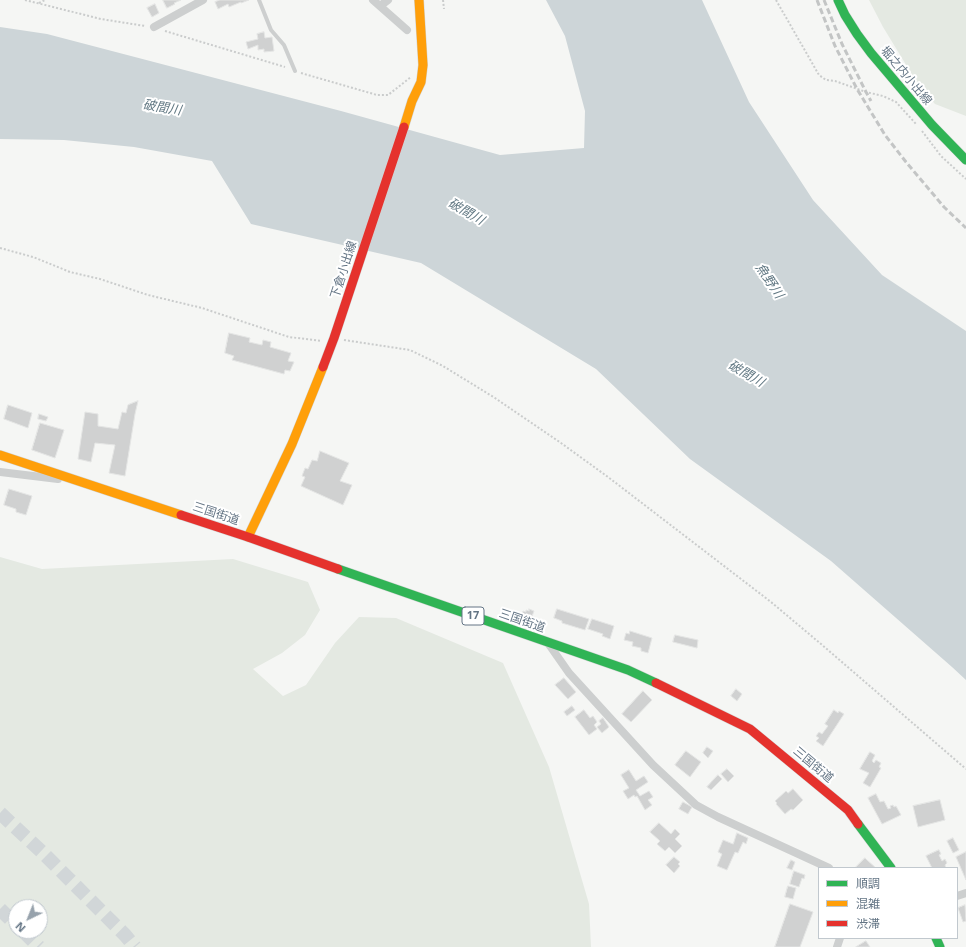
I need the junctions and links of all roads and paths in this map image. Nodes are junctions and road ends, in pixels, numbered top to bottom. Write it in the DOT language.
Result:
graph roads {
  1 [pos="25,0"];
  2 [pos="45,0"];
  3 [pos="203,0"];
  4 [pos="259,0"];
  5 [pos="373,0"];
  6 [pos="388,0"];
  7 [pos="419,0"];
  8 [pos="443,0"];
  9 [pos="776,0"];
  10 [pos="838,0"];
  11 [pos="38,3"];
  12 [pos="380,6"];
  13 [pos="444,9"];
  14 [pos="154,27"];
  15 [pos="407,30"];
  16 [pos="422,65"];
  17 [pos="295,71"];
  18 [pos="966,160"];
  19 [pos="966,179"];
  20 [pos="0,248"];
  21 [pos="335,337"];
  22 [pos="0,455"];
  23 [pos="0,472"];
  24 [pos="84,483"];
  25 [pos="248,537"];
  26 [pos="548,642"];
  27 [pos="966,769"];
  28 [pos="827,867"];
  29 [pos="890,867"];
  1 -- 11 [label="path"];
  2 -- 11 [label="path"];
  3 -- 14 [label="street"];
  4 -- 17 [label="lane"];
  5 -- 12 [label="street"];
  6 -- 12 [label="street"];
  7 -- 16 [label="main road, 下倉小出線"];
  8 -- 13 [label="path"];
  9 -- 19 [label="path"];
  10 -- 18 [label="main road, 堀之内小出線"];
  11 -- 14 [label="path"];
  12 -- 15 [label="street"];
  14 -- 17 [label="path"];
  16 -- 17 [label="path"];
  16 -- 21 [label="main road, 下倉小出線"];
  20 -- 21 [label="path"];
  21 -- 25 [label="main road, 下倉小出線"];
  21 -- 27 [label="path"];
  22 -- 24 [label="main road, 三国街道 / 17"];
  23 -- 24 [label="street"];
  24 -- 25 [label="main road, 三国街道 / 17"];
  25 -- 26 [label="main road, 三国街道 / 17"];
  26 -- 28 [label="street"];
  26 -- 29 [label="main road, 三国街道 / 17"];
}
